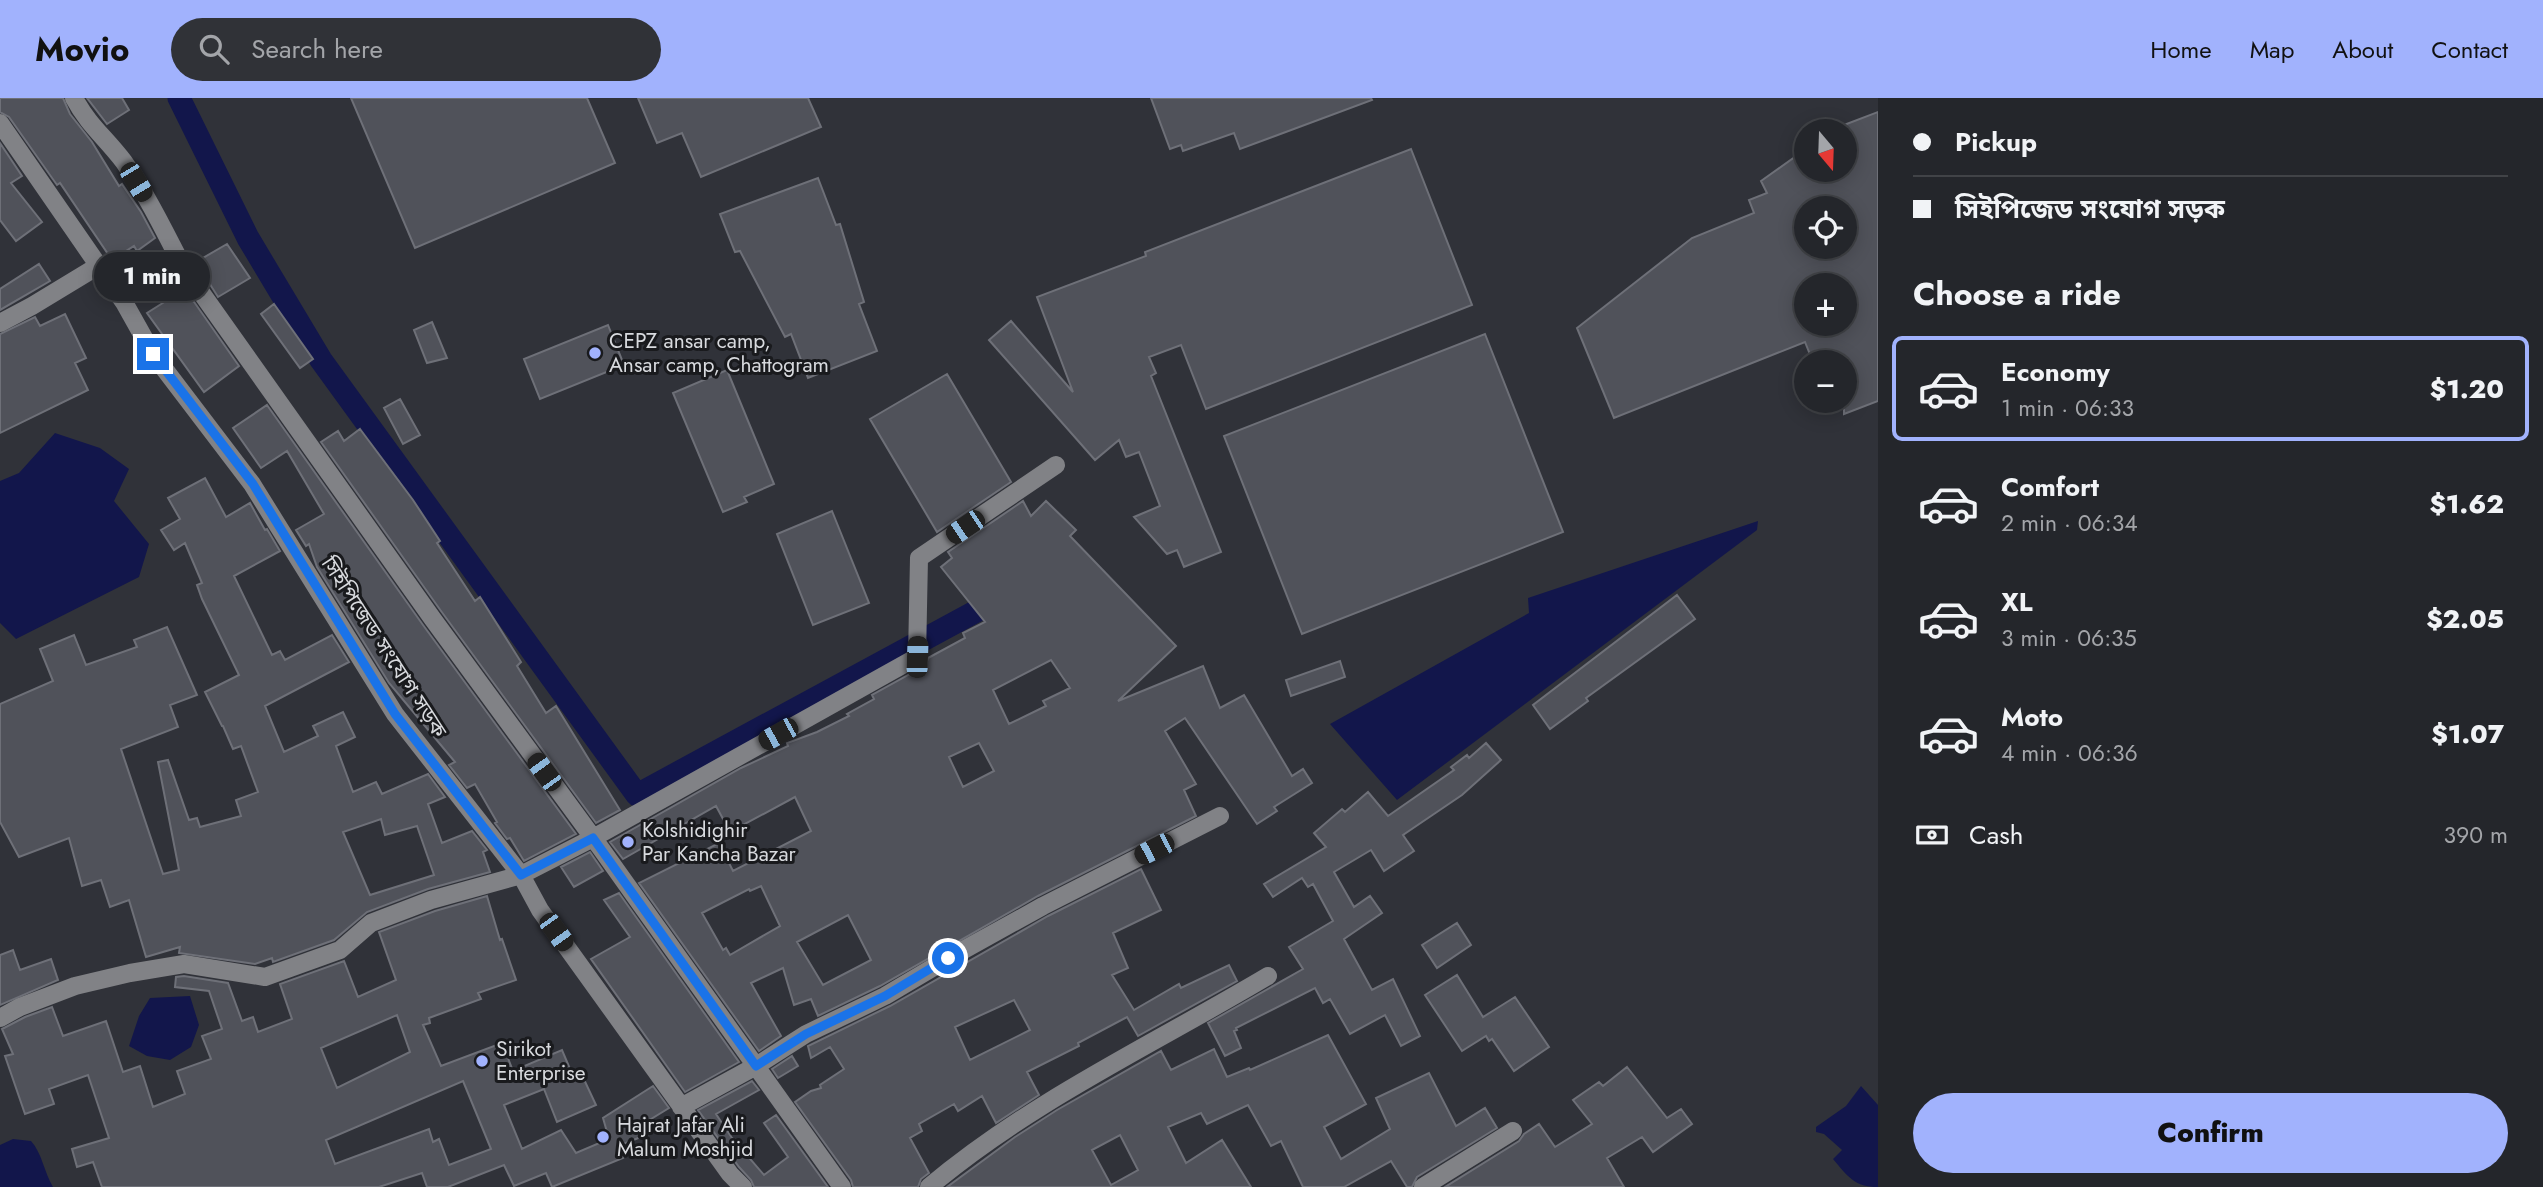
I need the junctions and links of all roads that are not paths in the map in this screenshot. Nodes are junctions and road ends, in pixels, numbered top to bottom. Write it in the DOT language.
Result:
graph roads {
  1 [pos="74,98"];
  2 [pos="0,123"];
  3 [pos="98,265"];
  4 [pos="0,323"];
  5 [pos="1056,465"];
  6 [pos="1220,816"];
  7 [pos="593,838"];
  8 [pos="521,875"];
  9 [pos="1268,976"];
  10 [pos="0,1018"];
  11 [pos="756,1066"];
  12 [pos="681,1107"];
  13 [pos="1513,1131"];
  14 [pos="743,1187"];
  15 [pos="842,1187"];
  16 [pos="929,1187"];
  17 [pos="1423,1187"];
  1 -- 7 [label="street"];
  2 -- 3 [label="street, সিইপিজেড সংযোগ সড়ক"];
  3 -- 4 [label="street"];
  3 -- 8 [label="street, সিইপিজেড সংযোগ সড়ক"];
  5 -- 7 [label="street"];
  6 -- 11 [label="street"];
  7 -- 8 [label="street"];
  7 -- 11 [label="street"];
  8 -- 10 [label="street"];
  8 -- 12 [label="street, সিইপিজেড সংযোগ সড়ক"];
  9 -- 16 [label="street"];
  11 -- 12 [label="street"];
  11 -- 15 [label="street"];
  12 -- 14 [label="street, সিইপিজেড সংযোগ সড়ক"];
  13 -- 17 [label="street"];
}
